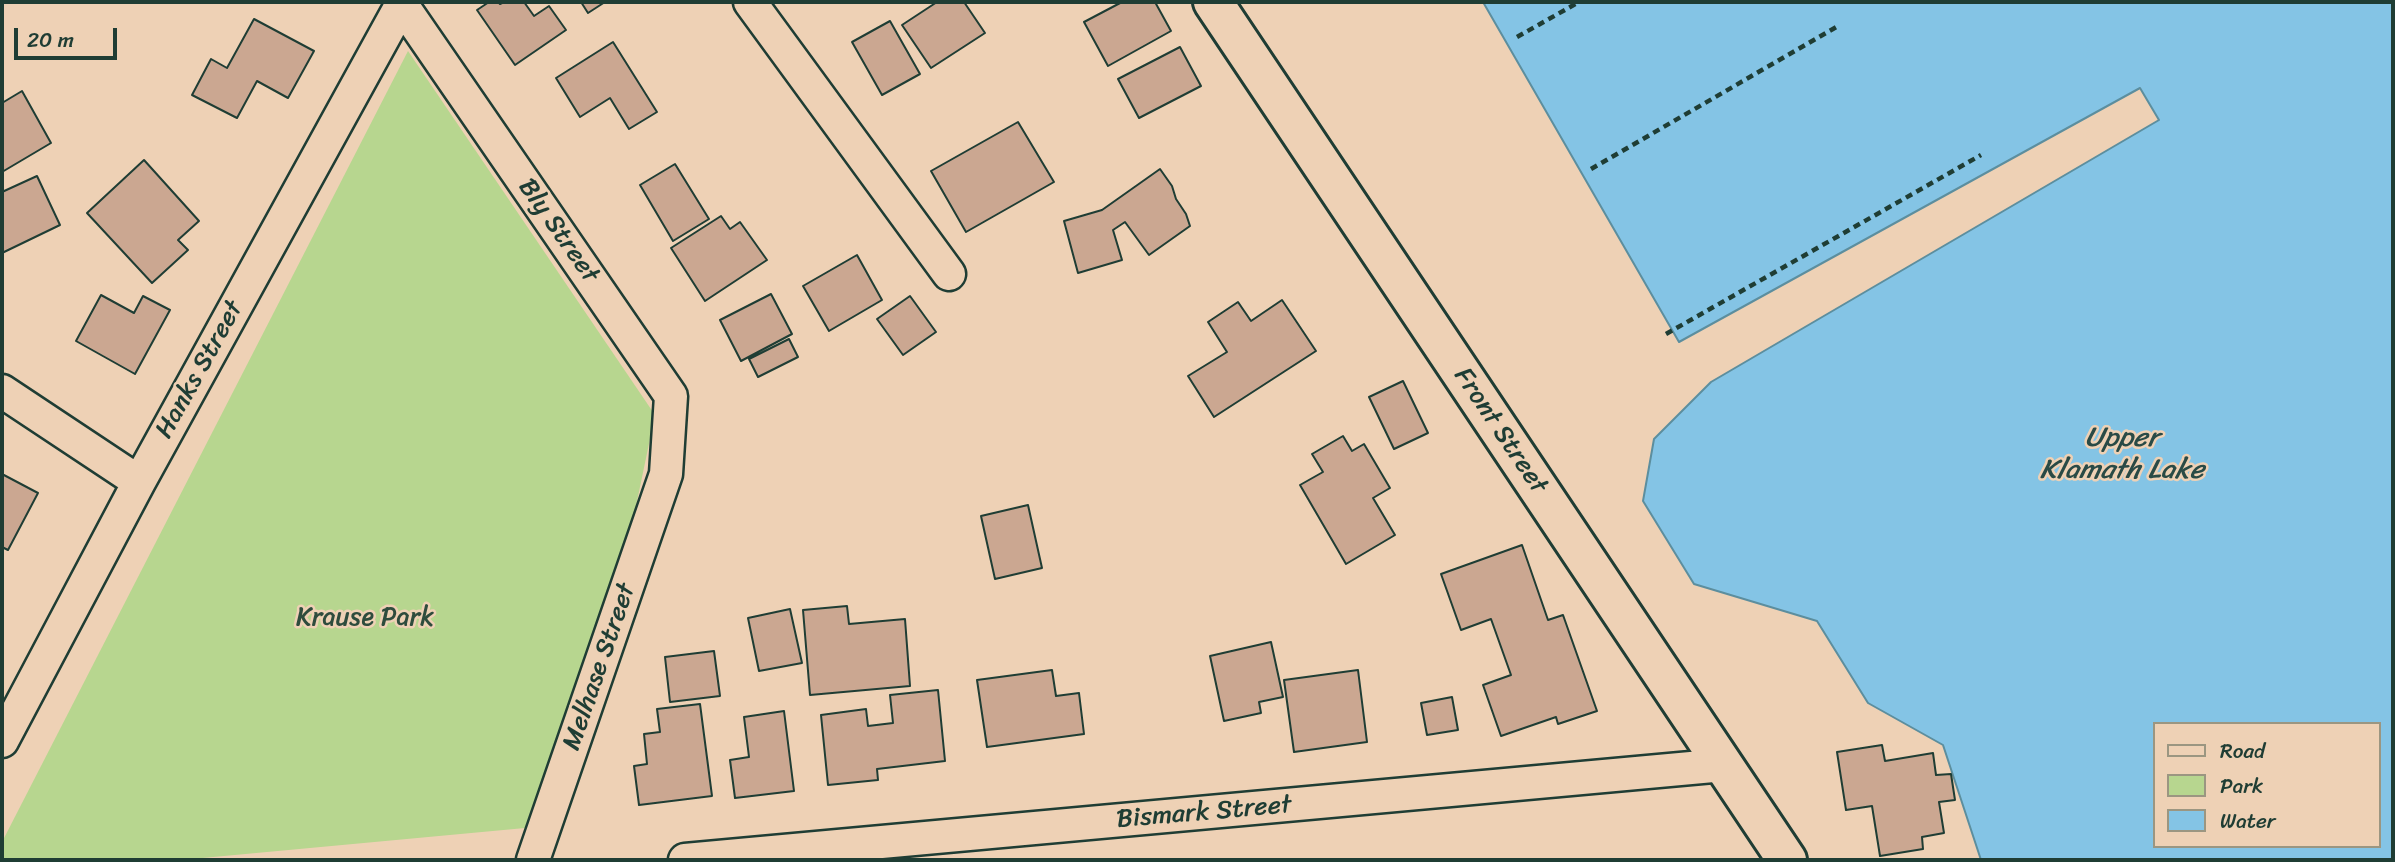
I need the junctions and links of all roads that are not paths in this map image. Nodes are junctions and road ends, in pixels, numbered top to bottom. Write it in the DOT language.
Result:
graph roads {
  1 [pos="750,2"];
  2 [pos="1213,2"];
  3 [pos="402,3"];
  4 [pos="949,274"];
  5 [pos="2,391"];
  6 [pos="666,474"];
  7 [pos="139,482"];
  8 [pos="2,741"];
  9 [pos="1724,765"];
  10 [pos="533,860"];
  11 [pos="685,860"];
  12 [pos="1787,860"];
  1 -- 4 [label="street"];
  2 -- 9 [label="street, Front Street"];
  3 -- 6 [label="street, Bly Street"];
  3 -- 7 [label="street, Hanks Street"];
  5 -- 7 [label="street"];
  6 -- 10 [label="street, Melhase Street"];
  7 -- 8 [label="street, Hanks Street"];
  9 -- 11 [label="street, Bismark Street"];
  9 -- 12 [label="street, Front Street"];
}
